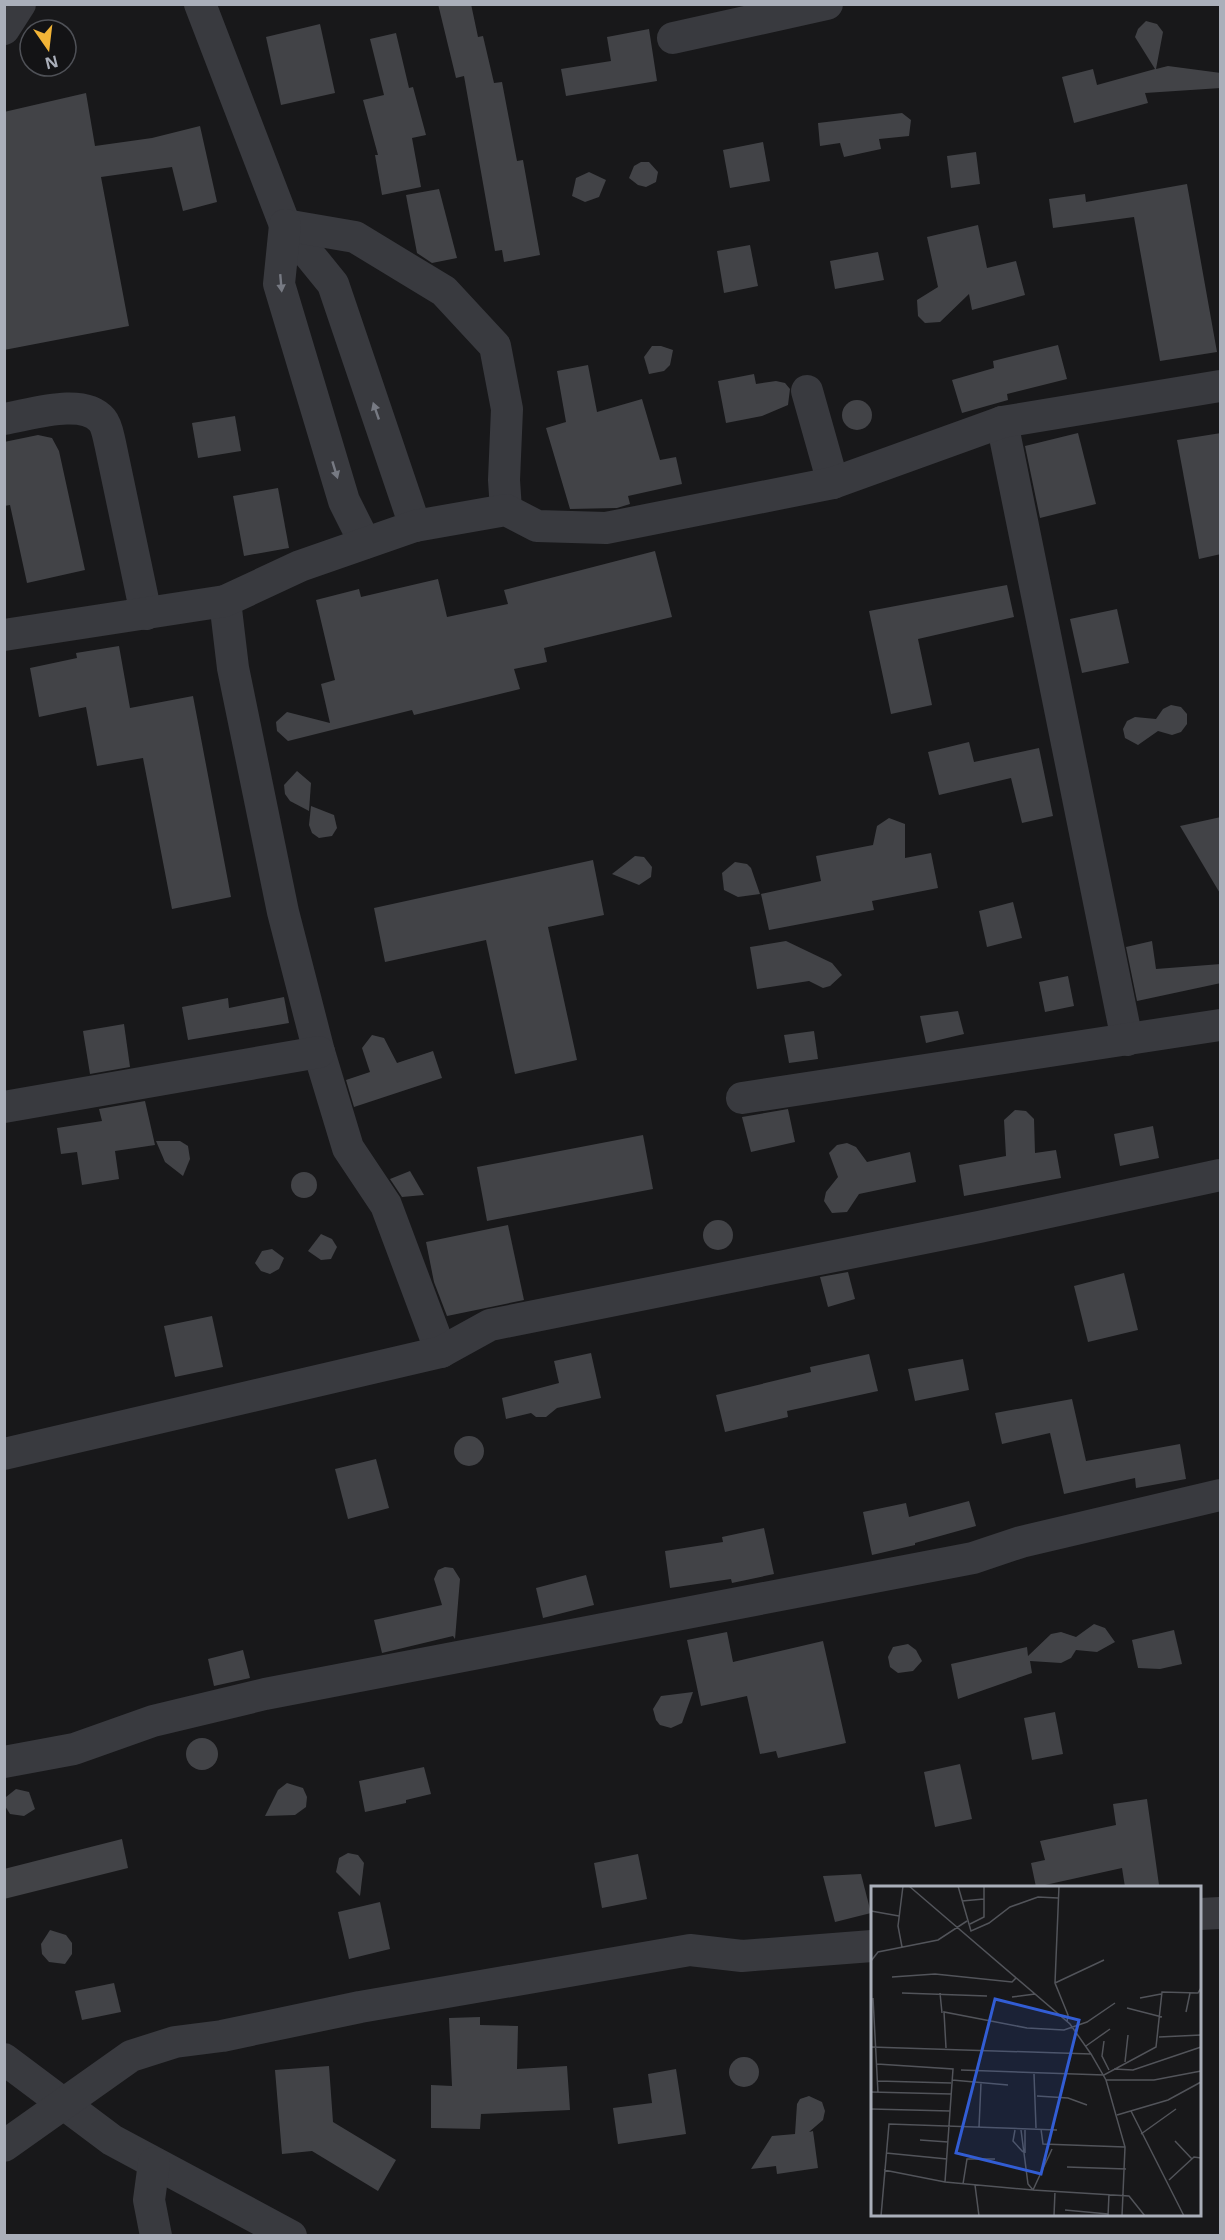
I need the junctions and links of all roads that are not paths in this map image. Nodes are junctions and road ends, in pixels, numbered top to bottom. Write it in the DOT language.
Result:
graph roads {
  1 [pos="20,4"];
  2 [pos="200,4"];
  3 [pos="827,4"];
  4 [pos="4,29"];
  5 [pos="673,38"];
  6 [pos="285,225"];
  7 [pos="1221,386"];
  8 [pos="807,391"];
  9 [pos="4,419"];
  10 [pos="1002,422"];
  11 [pos="833,483"];
  12 [pos="506,510"];
  13 [pos="415,526"];
  14 [pos="365,543"];
  15 [pos="225,601"];
  16 [pos="146,614"];
  17 [pos="4,635"];
  18 [pos="1221,1025"];
  19 [pos="1127,1040"];
  20 [pos="319,1052"];
  21 [pos="742,1098"];
  22 [pos="4,1107"];
  23 [pos="1221,1175"];
  24 [pos="441,1352"];
  25 [pos="4,1454"];
  26 [pos="1221,1495"];
  27 [pos="4,1762"];
  28 [pos="1221,1913"];
  29 [pos="1201,1914"];
  30 [pos="871,1946"];
  31 [pos="4,2059"];
  32 [pos="65,2104"];
  33 [pos="4,2146"];
  34 [pos="154,2163"];
  35 [pos="156,2235"];
  36 [pos="291,2235"];
  1 -- 4 [label="street"];
  2 -- 6 [label="street"];
  3 -- 5 [label="street"];
  6 -- 12 [label="street"];
  13 -- 6 [label="street, one-way"];
  6 -- 14 [label="street, one-way"];
  7 -- 10 [label="street"];
  8 -- 11 [label="street"];
  9 -- 16 [label="street"];
  10 -- 11 [label="street"];
  10 -- 19 [label="street"];
  11 -- 12 [label="street"];
  12 -- 13 [label="street"];
  13 -- 14 [label="street"];
  14 -- 15 [label="street"];
  15 -- 16 [label="street"];
  15 -- 20 [label="street"];
  16 -- 17 [label="street"];
  18 -- 19 [label="street"];
  19 -- 21 [label="street"];
  20 -- 22 [label="street"];
  20 -- 24 [label="street"];
  23 -- 24 [label="street"];
  24 -- 25 [label="street"];
  26 -- 27 [label="street"];
  28 -- 29 [label="street"];
  30 -- 32 [label="street"];
  31 -- 32 [label="street"];
  32 -- 33 [label="street"];
  32 -- 34 [label="street"];
  34 -- 35 [label="street"];
  34 -- 36 [label="street"];
}
